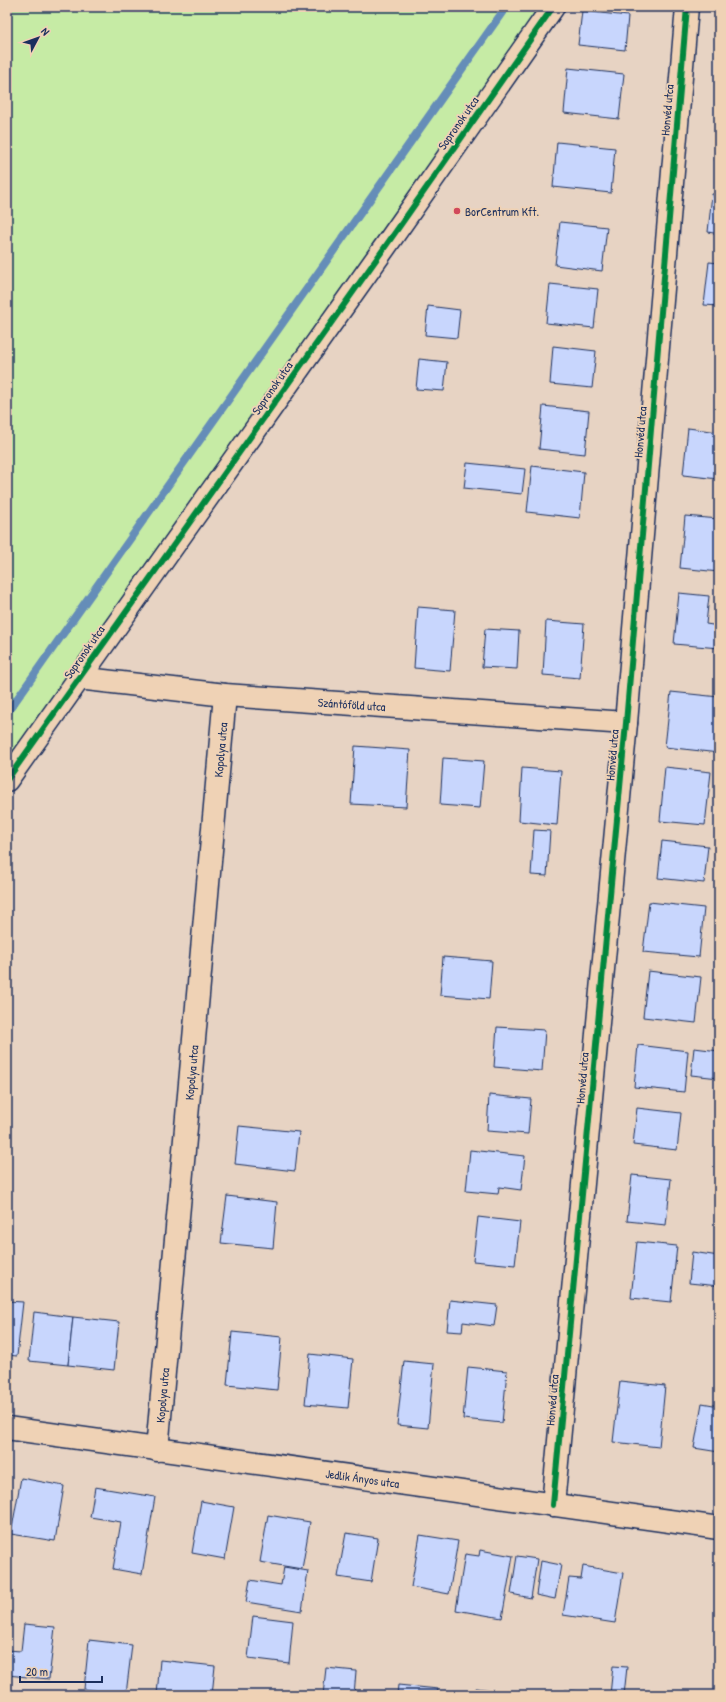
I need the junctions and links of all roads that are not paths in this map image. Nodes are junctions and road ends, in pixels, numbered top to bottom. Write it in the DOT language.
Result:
graph roads {
  1 [pos="553,7"];
  2 [pos="687,7"];
  3 [pos="78,678"];
  4 [pos="225,695"];
  5 [pos="626,723"];
  6 [pos="7,780"];
  7 [pos="7,1428"];
  8 [pos="157,1450"];
  9 [pos="553,1505"];
  10 [pos="719,1528"];
  1 -- 3 [label="street, Sopronok utca"];
  2 -- 5 [label="street, Honvéd utca"];
  3 -- 4 [label="street, Szántóföld utca"];
  3 -- 6 [label="street, Sopronok utca"];
  4 -- 5 [label="street, Szántóföld utca"];
  4 -- 8 [label="street, Kopolya utca"];
  5 -- 9 [label="street, Honvéd utca"];
  7 -- 8 [label="street, Jedlik Ányos utca"];
  8 -- 9 [label="street, Jedlik Ányos utca"];
  9 -- 10 [label="street, Jedlik Ányos utca"];
}
